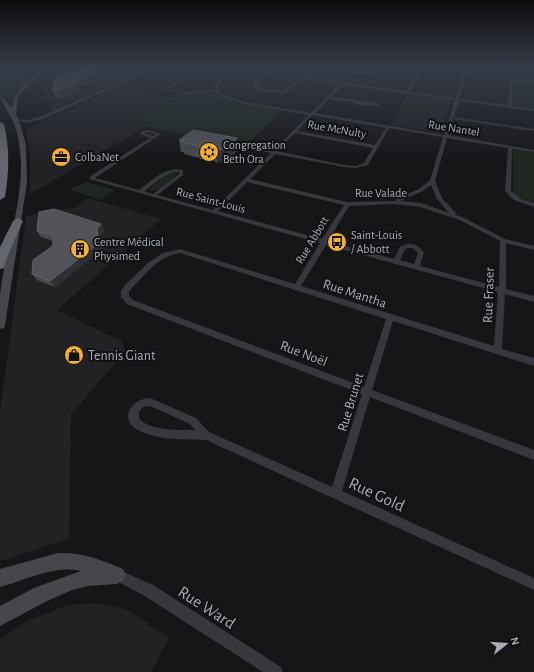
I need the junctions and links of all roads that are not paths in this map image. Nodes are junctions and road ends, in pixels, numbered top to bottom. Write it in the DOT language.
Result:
graph roads {
  1 [pos="3,98"];
  2 [pos="16,98"];
  3 [pos="86,98"];
  4 [pos="229,98"];
  5 [pos="329,98"];
  6 [pos="332,98"];
  7 [pos="453,98"];
  8 [pos="510,98"];
  9 [pos="457,99"];
  10 [pos="353,101"];
  11 [pos="510,107"];
  12 [pos="534,110"];
  13 [pos="14,113"];
  14 [pos="312,114"];
  15 [pos="453,116"];
  16 [pos="41,118"];
  17 [pos="16,120"];
  18 [pos="0,124"];
  19 [pos="388,127"];
  20 [pos="534,127"];
  21 [pos="19,129"];
  22 [pos="534,130"];
  23 [pos="295,132"];
  24 [pos="446,136"];
  25 [pos="154,138"];
  26 [pos="219,141"];
  27 [pos="376,146"];
  28 [pos="510,147"];
  29 [pos="534,151"];
  30 [pos="274,152"];
  31 [pos="247,180"];
  32 [pos="432,181"];
  33 [pos="140,192"];
  34 [pos="153,196"];
  35 [pos="0,198"];
  36 [pos="393,202"];
  37 [pos="347,204"];
  38 [pos="534,205"];
  39 [pos="214,212"];
  40 [pos="462,219"];
  41 [pos="18,221"];
  42 [pos="502,240"];
  43 [pos="323,242"];
  44 [pos="534,248"];
  45 [pos="168,252"];
  46 [pos="396,262"];
  47 [pos="0,266"];
  48 [pos="416,267"];
  49 [pos="296,288"];
  50 [pos="502,291"];
  51 [pos="534,299"];
  52 [pos="390,318"];
  53 [pos="0,325"];
  54 [pos="498,351"];
  55 [pos="534,362"];
  56 [pos="367,392"];
  57 [pos="206,435"];
  58 [pos="534,455"];
  59 [pos="336,494"];
  60 [pos="117,575"];
  61 [pos="0,578"];
  62 [pos="534,584"];
  63 [pos="0,617"];
  64 [pos="276,672"];
  1 -- 13 [label="main road"];
  2 -- 13 [label="main road"];
  3 -- 16 [label="street"];
  4 -- 14 [label="street, Rue Nantel"];
  5 -- 14 [label="street"];
  6 -- 10 [label="street"];
  7 -- 9 [label="street"];
  8 -- 11 [label="street"];
  9 -- 11 [label="street"];
  9 -- 15 [label="street"];
  10 -- 10 [label="street"];
  11 -- 12 [label="street"];
  13 -- 17 [label="main road"];
  14 -- 19 [label="street, Rue Nantel"];
  14 -- 23 [label="street"];
  15 -- 20 [label="street"];
  15 -- 22 [label="street"];
  15 -- 24 [label="street"];
  16 -- 17 [label="street"];
  16 -- 21 [label="street"];
  17 -- 21 [label="main road"];
  18 -- 35 [label="highway"];
  19 -- 24 [label="street, Rue Nantel"];
  19 -- 27 [label="street"];
  21 -- 41 [label="main road"];
  23 -- 27 [label="street, Rue McNulty"];
  23 -- 30 [label="street"];
  24 -- 28 [label="street, Rue Nantel"];
  24 -- 32 [label="street"];
  25 -- 33 [label="street, Rue Saint-Louis"];
  26 -- 30 [label="street"];
  27 -- 30 [label="street"];
  28 -- 29 [label="street, Rue Nantel"];
  28 -- 38 [label="street"];
  30 -- 31 [label="street"];
  31 -- 37 [label="street, Rue Valade"];
  31 -- 39 [label="street"];
  32 -- 36 [label="street"];
  32 -- 40 [label="street"];
  33 -- 34 [label="street, Rue Saint-Louis"];
  33 -- 34 [label="street"];
  34 -- 39 [label="street, Rue Saint-Louis"];
  36 -- 37 [label="street, Rue Valade"];
  36 -- 40 [label="street, Rue Valade"];
  37 -- 43 [label="street, Rue Abbott"];
  39 -- 43 [label="street, Rue Saint-Louis"];
  40 -- 42 [label="street, Rue Valade"];
  41 -- 47 [label="highway"];
  41 -- 53 [label="main road"];
  42 -- 44 [label="street, Rue Valade"];
  42 -- 50 [label="street, Rue Fraser"];
  43 -- 46 [label="street, Rue Saint-Louis"];
  43 -- 49 [label="street, Rue Abbott"];
  45 -- 49 [label="street, Rue Mantha"];
  45 -- 56 [label="street, Rue Noël"];
  46 -- 48 [label="street, Rue Saint-Louis"];
  46 -- 48 [label="street"];
  48 -- 50 [label="street, Rue Saint-Louis"];
  49 -- 52 [label="street, Rue Mantha"];
  50 -- 51 [label="street, Rue Saint-Louis"];
  50 -- 54 [label="street, Rue Fraser"];
  52 -- 54 [label="street, Rue Mantha"];
  52 -- 56 [label="street, Rue Brunet"];
  54 -- 55 [label="street, Rue Mantha"];
  56 -- 58 [label="street, Rue Noël"];
  56 -- 59 [label="street, Rue Brunet"];
  57 -- 57 [label="street, Rue Gold"];
  57 -- 59 [label="street, Rue Gold"];
  59 -- 62 [label="street, Rue Gold"];
  60 -- 61 [label="main road"];
  60 -- 63 [label="main road"];
  60 -- 64 [label="street, Rue Ward"];
}
